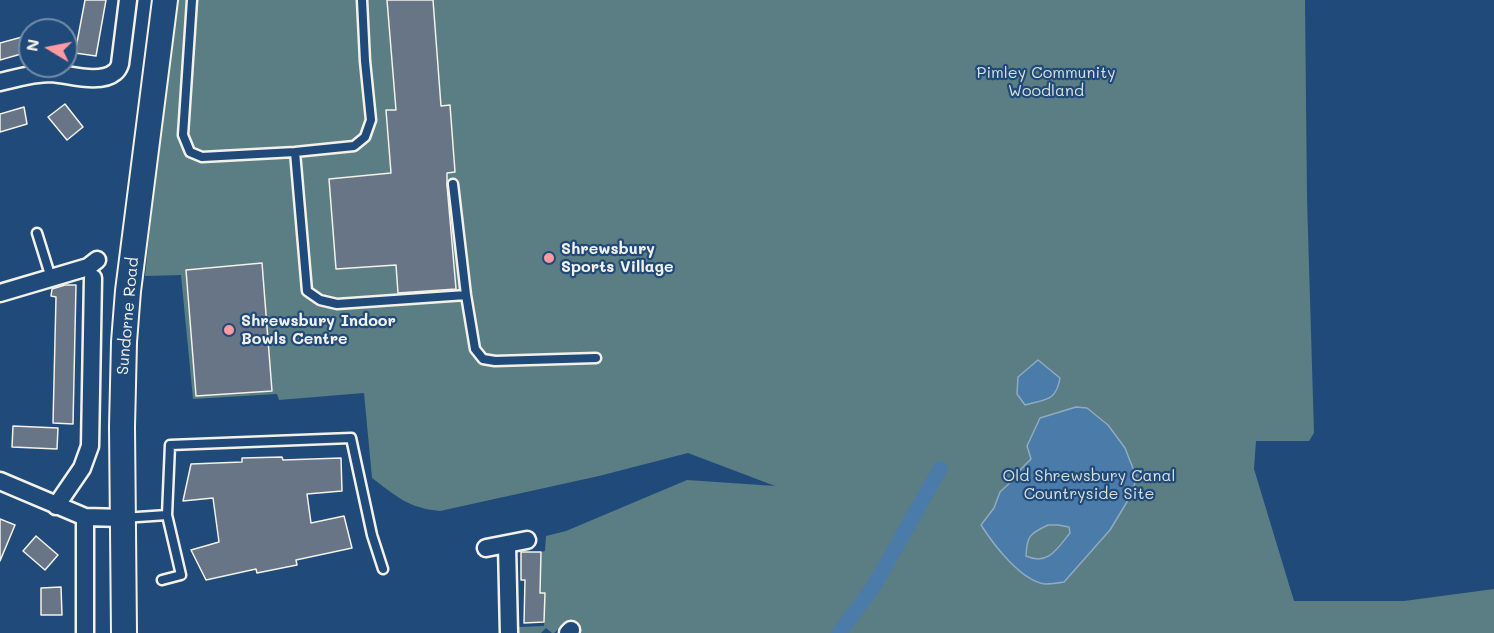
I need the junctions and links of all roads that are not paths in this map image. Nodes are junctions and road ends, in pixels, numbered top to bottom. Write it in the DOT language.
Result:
graph roads {
  1 [pos="128,0"];
  2 [pos="165,0"];
  3 [pos="192,0"];
  4 [pos="362,0"];
  5 [pos="0,82"];
  6 [pos="295,152"];
  7 [pos="453,184"];
  8 [pos="37,233"];
  9 [pos="97,260"];
  10 [pos="51,278"];
  11 [pos="93,278"];
  12 [pos="0,293"];
  13 [pos="466,296"];
  14 [pos="596,358"];
  15 [pos="0,481"];
  16 [pos="56,506"];
  17 [pos="167,514"];
  18 [pos="85,517"];
  19 [pos="123,518"];
  20 [pos="527,540"];
  21 [pos="507,545"];
  22 [pos="486,548"];
  23 [pos="383,569"];
  24 [pos="162,580"];
  25 [pos="85,633"];
  26 [pos="124,633"];
  27 [pos="508,633"];
  1 -- 5 [label="street"];
  2 -- 19 [label="main road, Sundorne Road"];
  3 -- 6 [label="lane"];
  4 -- 6 [label="lane"];
  6 -- 13 [label="lane"];
  7 -- 13 [label="lane"];
  8 -- 10 [label="lane"];
  9 -- 10 [label="street"];
  10 -- 12 [label="street"];
  11 -- 16 [label="street, Sundorne Road"];
  13 -- 14 [label="lane"];
  15 -- 16 [label="street"];
  16 -- 18 [label="street"];
  17 -- 19 [label="lane"];
  17 -- 23 [label="lane"];
  17 -- 24 [label="lane"];
  18 -- 19 [label="street"];
  18 -- 25 [label="street"];
  19 -- 26 [label="main road, Sundorne Road"];
  20 -- 21 [label="street"];
  21 -- 22 [label="street"];
  21 -- 27 [label="street"];
}
